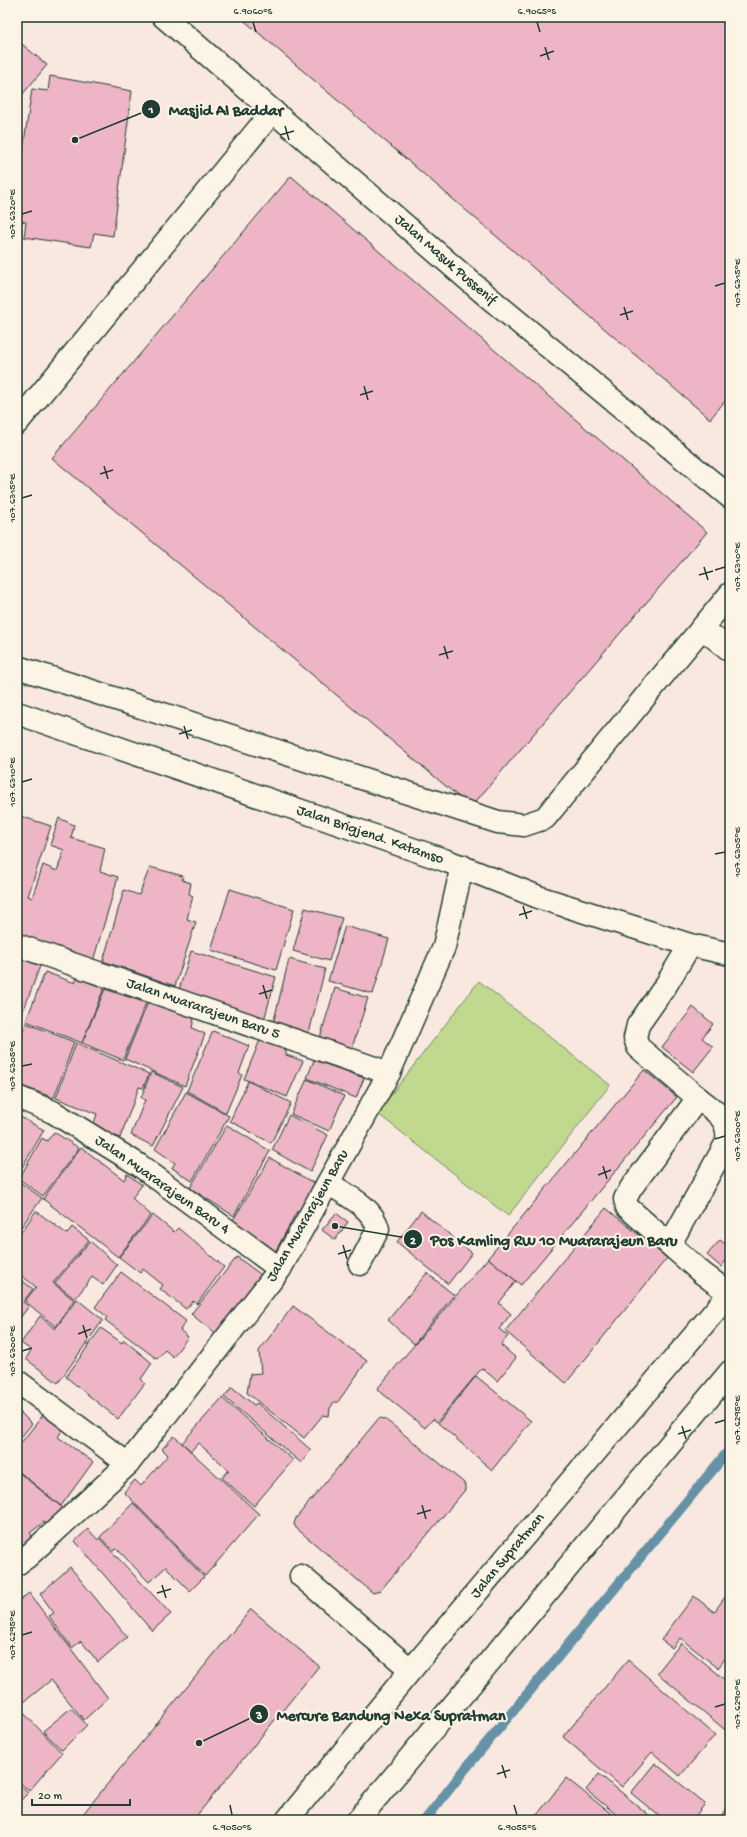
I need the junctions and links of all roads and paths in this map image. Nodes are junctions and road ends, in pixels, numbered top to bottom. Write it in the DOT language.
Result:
graph roads {
  1 [pos="164,17"];
  2 [pos="273,111"];
  3 [pos="17,422"];
  4 [pos="730,497"];
  5 [pos="730,594"];
  6 [pos="702,628"];
  7 [pos="730,650"];
  8 [pos="17,668"];
  9 [pos="17,713"];
  10 [pos="462,866"];
  11 [pos="17,945"];
  12 [pos="690,945"];
  13 [pos="728,957"];
  14 [pos="389,1073"];
  15 [pos="17,1097"];
  16 [pos="698,1098"];
  17 [pos="328,1183"];
  18 [pos="670,1244"];
  19 [pos="360,1264"];
  20 [pos="280,1270"];
  21 [pos="730,1294"];
  22 [pos="730,1372"];
  23 [pos="17,1381"];
  24 [pos="128,1464"];
  25 [pos="17,1564"];
  26 [pos="301,1576"];
  27 [pos="411,1670"];
  28 [pos="287,1820"];
  29 [pos="358,1820"];
  1 -- 2 [label="main road, Jalan Masuk Pussenif"];
  2 -- 3 [label="main road"];
  2 -- 4 [label="main road, Jalan Masuk Pussenif"];
  5 -- 6 [label="main road"];
  6 -- 7 [label="main road"];
  6 -- 8 [label="main road"];
  9 -- 10 [label="main road, Jalan Brigjend. Katamso"];
  10 -- 12 [label="main road, Jalan Brigjend. Katamso"];
  10 -- 14 [label="main road, Jalan Muararajeun Baru"];
  11 -- 14 [label="main road, Jalan Muararajeun Baru 5"];
  12 -- 13 [label="main road, Jalan Brigjend. Katamso"];
  12 -- 16 [label="main road"];
  14 -- 17 [label="main road, Jalan Muararajeun Baru"];
  15 -- 20 [label="main road, Jalan Muararajeun Baru 4"];
  16 -- 18 [label="main road"];
  16 -- 18 [label="main road"];
  17 -- 19 [label="main road"];
  17 -- 20 [label="main road, Jalan Muararajeun Baru"];
  18 -- 21 [label="main road"];
  20 -- 24 [label="main road, Jalan Muararajeun Baru"];
  21 -- 27 [label="main road, Jalan Supratman"];
  22 -- 29 [label="main road"];
  23 -- 24 [label="main road"];
  24 -- 25 [label="main road, Jalan Muararajeun Baru"];
  26 -- 27 [label="main road"];
  27 -- 28 [label="main road, Jalan Supratman"];
}
